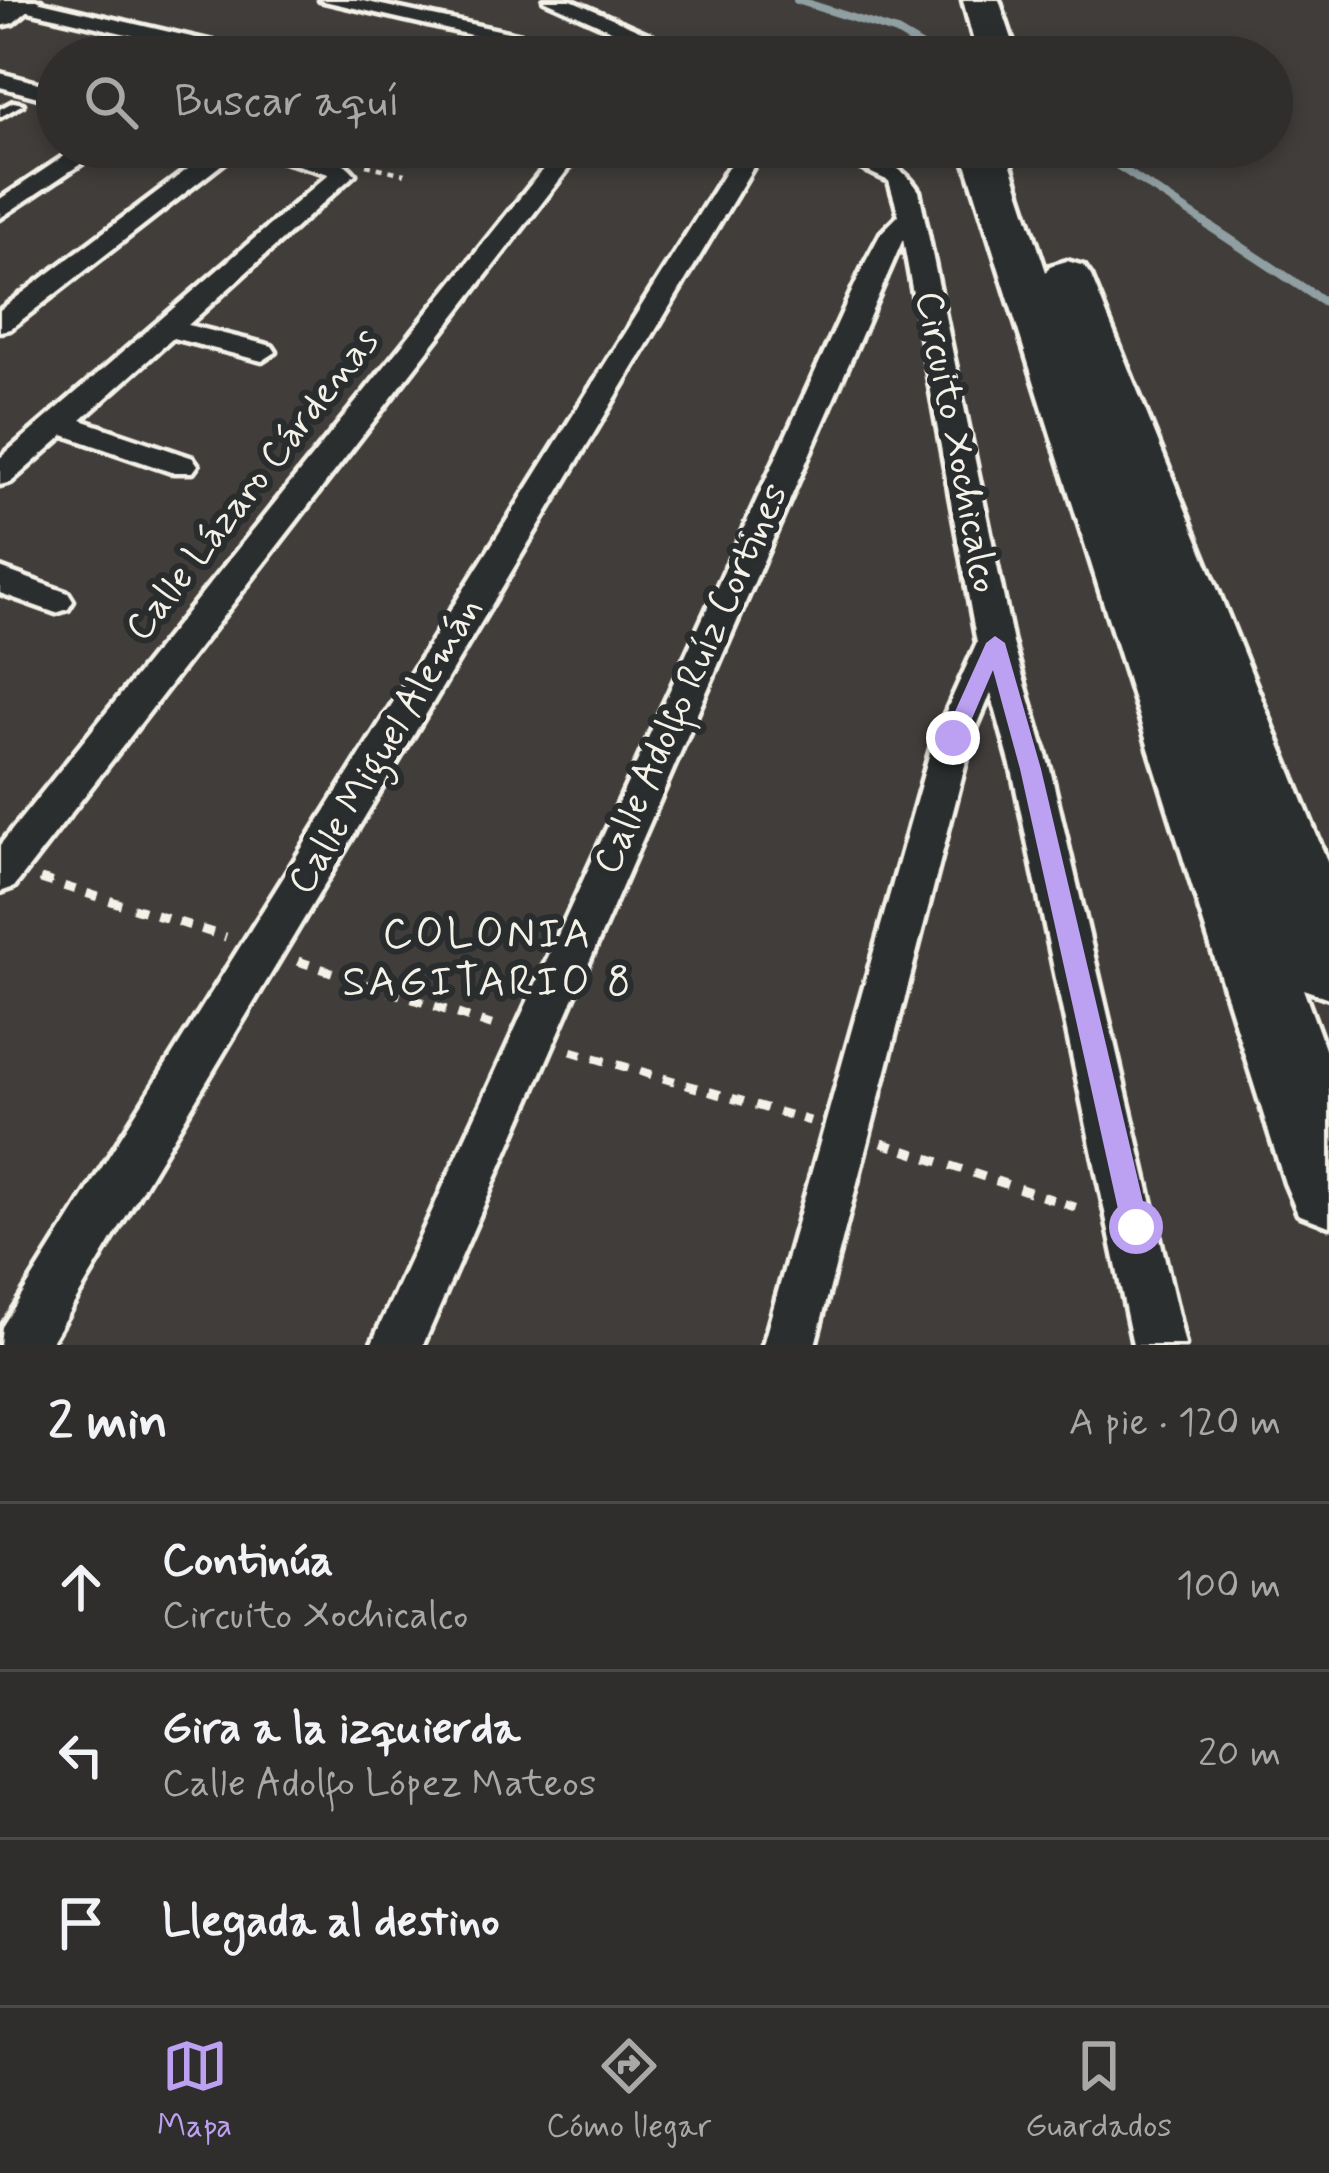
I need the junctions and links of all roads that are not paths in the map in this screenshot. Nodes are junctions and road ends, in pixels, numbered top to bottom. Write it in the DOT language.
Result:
graph roads {
  1 [pos="330,0"];
  2 [pos="554,0"];
  3 [pos="14,6"];
  4 [pos="153,36"];
  5 [pos="498,36"];
  6 [pos="624,36"];
  7 [pos="0,80"];
  8 [pos="36,89"];
  9 [pos="17,104"];
  10 [pos="0,114"];
  11 [pos="63,168"];
  12 [pos="204,168"];
  13 [pos="333,168"];
  14 [pos="556,168"];
  15 [pos="740,168"];
  16 [pos="875,168"];
  17 [pos="1009,191"];
  18 [pos="0,210"];
  19 [pos="910,218"];
  20 [pos="0,322"];
  21 [pos="166,328"];
  22 [pos="262,352"];
  23 [pos="59,423"];
  24 [pos="182,465"];
  25 [pos="0,475"];
  26 [pos="0,580"];
  27 [pos="56,601"];
  28 [pos="995,643"];
  29 [pos="0,875"];
  30 [pos="1329,964"];
  31 [pos="1329,1184"];
  32 [pos="20,1345"];
  33 [pos="397,1345"];
  34 [pos="789,1345"];
  35 [pos="1159,1345"];
  1 -- 5 [label="street"];
  2 -- 6 [label="street"];
  3 -- 4 [label="street"];
  7 -- 8 [label="street"];
  9 -- 10 [label="lane"];
  11 -- 18 [label="street"];
  12 -- 20 [label="street"];
  13 -- 21 [label="street"];
  14 -- 29 [label="street, Calle Lázaro Cárdenas"];
  15 -- 32 [label="street, Calle Miguel Alemán"];
  16 -- 19 [label="street, Circuito Xochicalco"];
  17 -- 30 [label="highway"];
  17 -- 31 [label="highway"];
  19 -- 28 [label="street, Circuito Xochicalco"];
  19 -- 33 [label="street, Calle Adolfo Ruíz Cortines"];
  21 -- 22 [label="street"];
  21 -- 23 [label="street"];
  23 -- 24 [label="street"];
  23 -- 25 [label="street"];
  26 -- 27 [label="street"];
  28 -- 34 [label="street"];
  28 -- 35 [label="street, Circuito Xochicalco"];
}
